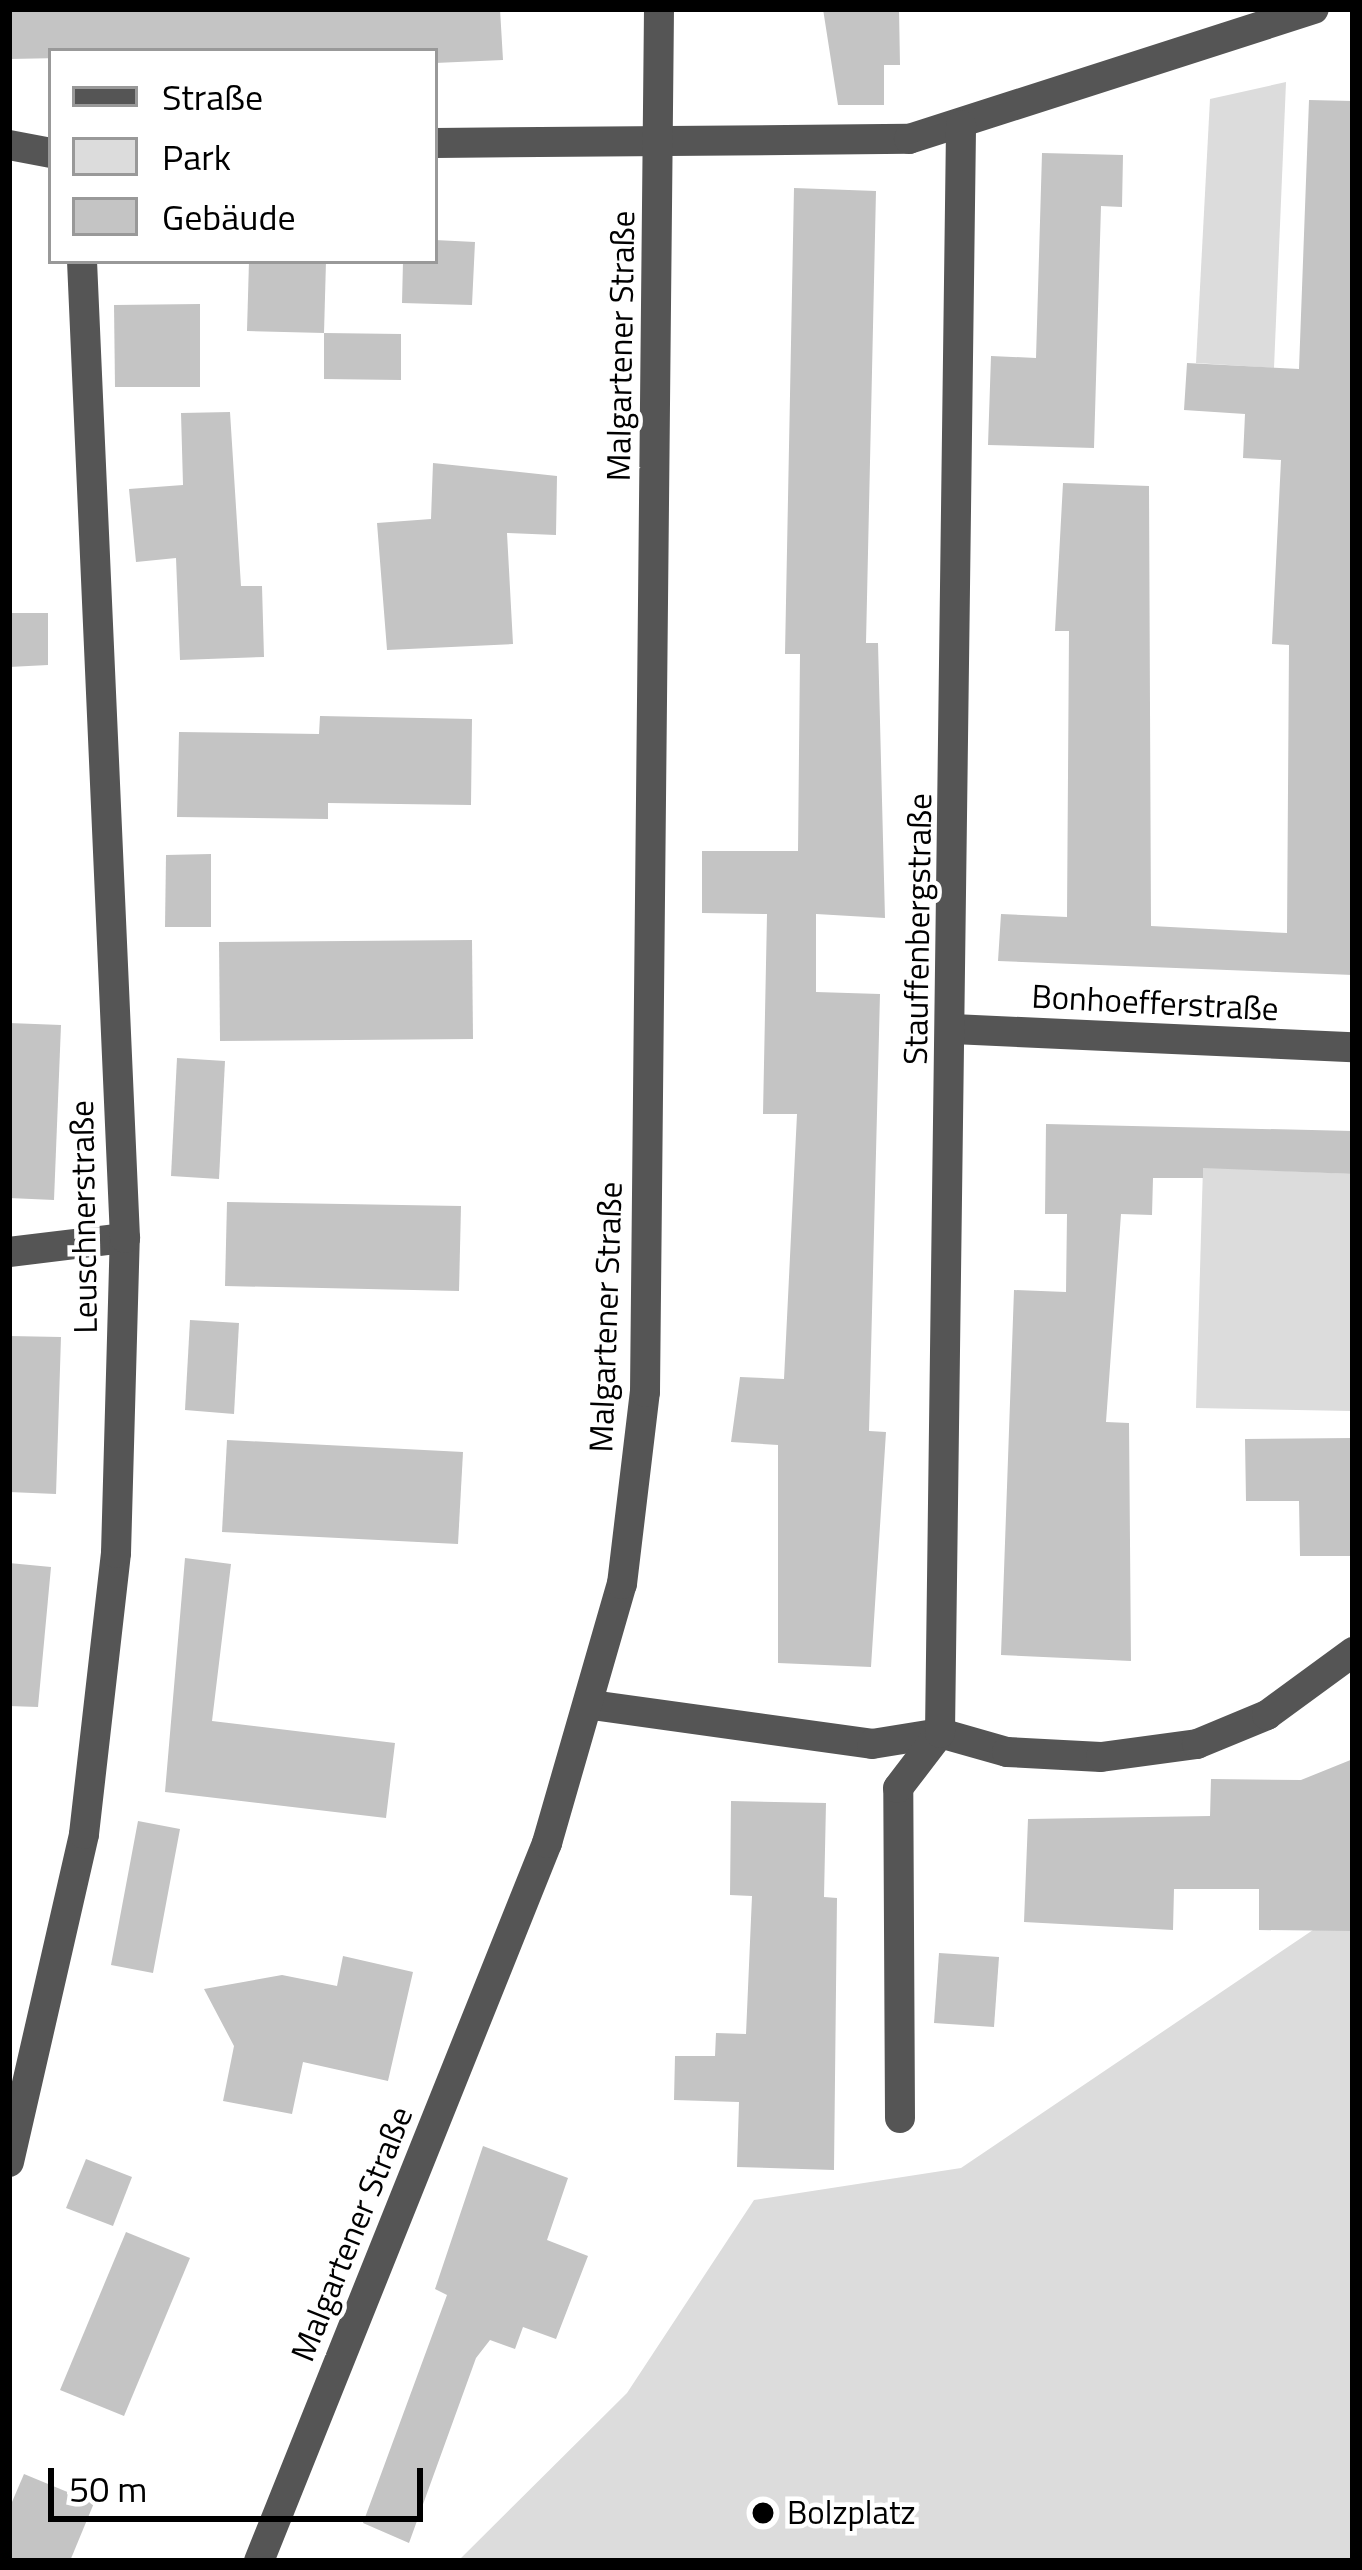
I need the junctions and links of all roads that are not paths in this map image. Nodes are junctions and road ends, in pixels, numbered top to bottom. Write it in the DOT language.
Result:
graph roads {
  1 [pos="659,9"];
  2 [pos="1314,9"];
  3 [pos="961,125"];
  4 [pos="659,136"];
  5 [pos="438,143"];
  6 [pos="9,145"];
  7 [pos="48,152"];
  8 [pos="82,264"];
  9 [pos="953,1029"];
  10 [pos="1353,1047"];
  11 [pos="125,1238"];
  12 [pos="9,1252"];
  13 [pos="1353,1652"];
  14 [pos="592,1705"];
  15 [pos="940,1733"];
  16 [pos="900,2118"];
  17 [pos="9,2162"];
  18 [pos="260,2561"];
  1 -- 4 [label="street, Malgartener Straße"];
  2 -- 3 [label="street"];
  3 -- 4 [label="street"];
  3 -- 9 [label="street, Stauffenbergstraße"];
  4 -- 5 [label="street"];
  4 -- 14 [label="street, Malgartener Straße"];
  6 -- 7 [label="street"];
  8 -- 11 [label="street, Leuschnerstraße"];
  9 -- 10 [label="street, Bonhoefferstraße"];
  9 -- 15 [label="street, Stauffenbergstraße"];
  11 -- 12 [label="street"];
  11 -- 17 [label="street, Leuschnerstraße"];
  13 -- 15 [label="street"];
  14 -- 15 [label="street"];
  14 -- 18 [label="street, Malgartener Straße"];
  15 -- 16 [label="street"];
}
